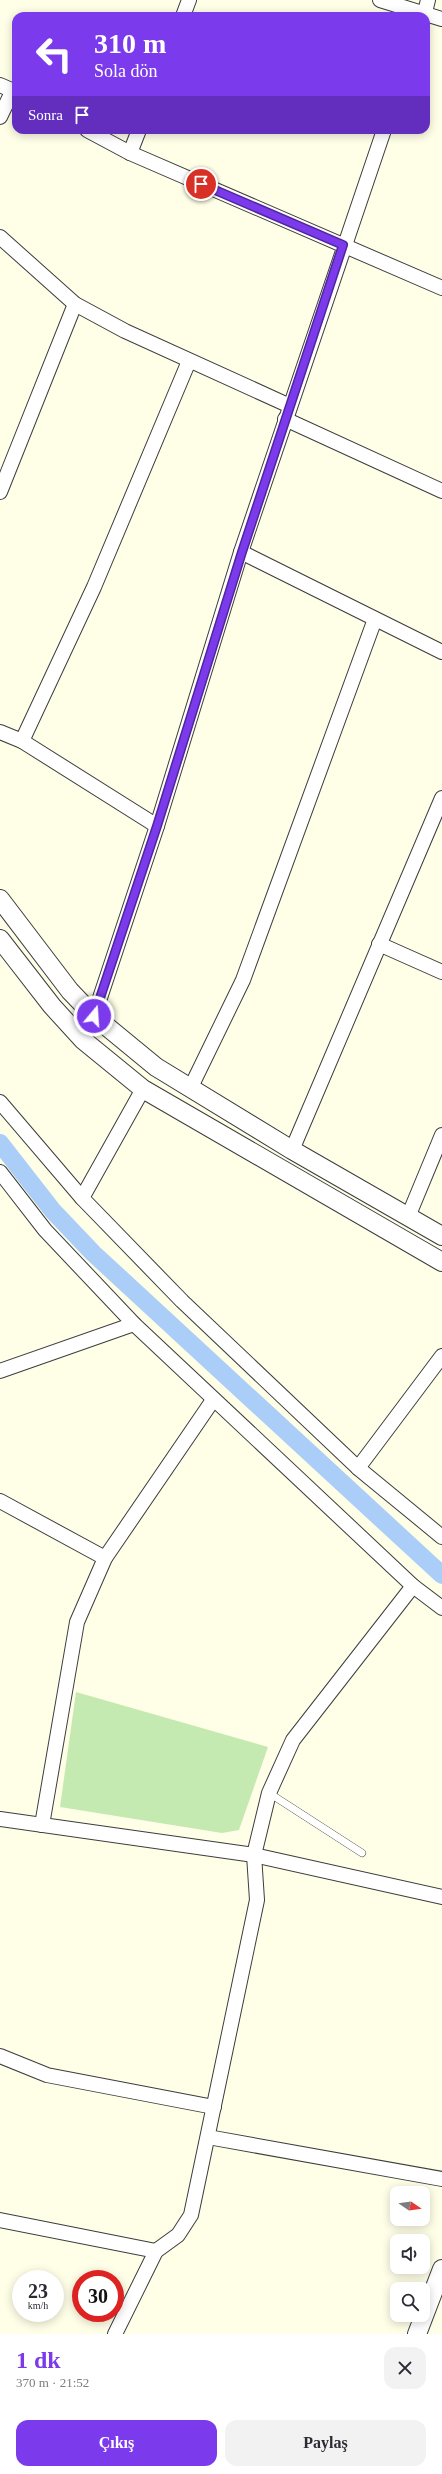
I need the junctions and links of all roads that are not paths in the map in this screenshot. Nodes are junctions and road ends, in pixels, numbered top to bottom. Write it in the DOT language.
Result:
graph roads {
  1 [pos="189,0"];
  2 [pos="380,0"];
  3 [pos="428,0"];
  4 [pos="184,12"];
  5 [pos="415,12"];
  6 [pos="425,12"];
  7 [pos="430,17"];
  8 [pos="442,20"];
  9 [pos="10,89"];
  10 [pos="0,118"];
  11 [pos="93,134"];
  12 [pos="138,134"];
  13 [pos="383,134"];
  14 [pos="130,154"];
  15 [pos="0,237"];
  16 [pos="343,245"];
  17 [pos="442,288"];
  18 [pos="74,304"];
  19 [pos="189,361"];
  20 [pos="288,412"];
  21 [pos="442,491"];
  22 [pos="0,492"];
  23 [pos="242,552"];
  24 [pos="375,619"];
  25 [pos="442,652"];
  26 [pos="0,732"];
  27 [pos="22,741"];
  28 [pos="442,798"];
  29 [pos="157,826"];
  30 [pos="0,899"];
  31 [pos="0,939"];
  32 [pos="379,944"];
  33 [pos="442,972"];
  34 [pos="94,1016"];
  35 [pos="143,1089"];
  36 [pos="190,1089"];
  37 [pos="0,1102"];
  38 [pos="442,1135"];
  39 [pos="292,1150"];
  40 [pos="0,1172"];
  41 [pos="82,1198"];
  42 [pos="408,1216"];
  43 [pos="442,1236"];
  44 [pos="442,1262"];
  45 [pos="134,1324"];
  46 [pos="442,1356"];
  47 [pos="0,1370"];
  48 [pos="213,1400"];
  49 [pos="358,1468"];
  50 [pos="0,1501"];
  51 [pos="442,1537"];
  52 [pos="105,1558"];
  53 [pos="413,1586"];
  54 [pos="442,1608"];
  55 [pos="269,1793"];
  56 [pos="0,1819"];
  57 [pos="42,1825"];
  58 [pos="362,1853"];
  59 [pos="254,1855"];
  60 [pos="442,1897"];
  61 [pos="0,2056"];
  62 [pos="214,2107"];
  63 [pos="208,2137"];
  64 [pos="442,2180"];
  65 [pos="0,2220"];
  66 [pos="156,2252"];
  67 [pos="442,2269"];
  68 [pos="115,2334"];
  69 [pos="417,2334"];
  1 -- 4 [label="street"];
  2 -- 5 [label="street"];
  3 -- 6 [label="street"];
  7 -- 8 [label="street"];
  9 -- 10 [label="street"];
  11 -- 14 [label="street"];
  12 -- 14 [label="street"];
  13 -- 16 [label="street"];
  14 -- 16 [label="street"];
  15 -- 18 [label="street"];
  16 -- 17 [label="street"];
  16 -- 20 [label="street"];
  18 -- 19 [label="street"];
  18 -- 22 [label="street"];
  19 -- 20 [label="street"];
  19 -- 27 [label="street"];
  20 -- 21 [label="street"];
  20 -- 23 [label="street"];
  23 -- 24 [label="street"];
  23 -- 29 [label="street"];
  24 -- 25 [label="street"];
  24 -- 36 [label="street"];
  26 -- 27 [label="street"];
  27 -- 29 [label="street"];
  28 -- 32 [label="street"];
  29 -- 34 [label="street"];
  30 -- 34 [label="street"];
  31 -- 35 [label="street"];
  32 -- 33 [label="street"];
  32 -- 39 [label="street"];
  34 -- 36 [label="street"];
  35 -- 41 [label="street"];
  35 -- 44 [label="street"];
  36 -- 39 [label="street"];
  37 -- 41 [label="street"];
  38 -- 42 [label="street"];
  39 -- 42 [label="street"];
  40 -- 45 [label="street"];
  41 -- 49 [label="street"];
  42 -- 43 [label="street"];
  45 -- 47 [label="street"];
  45 -- 48 [label="street"];
  46 -- 49 [label="street"];
  48 -- 52 [label="street"];
  48 -- 53 [label="street"];
  49 -- 51 [label="street"];
  50 -- 52 [label="street"];
  52 -- 57 [label="street"];
  53 -- 54 [label="street"];
  53 -- 55 [label="street"];
  55 -- 58 [label="lane"];
  55 -- 59 [label="street"];
  56 -- 57 [label="street"];
  57 -- 59 [label="street"];
  59 -- 60 [label="street"];
  59 -- 62 [label="street"];
  61 -- 62 [label="street"];
  62 -- 63 [label="street"];
  63 -- 64 [label="street"];
  63 -- 66 [label="street"];
  65 -- 66 [label="street"];
  66 -- 68 [label="street"];
  67 -- 69 [label="street"];
}
